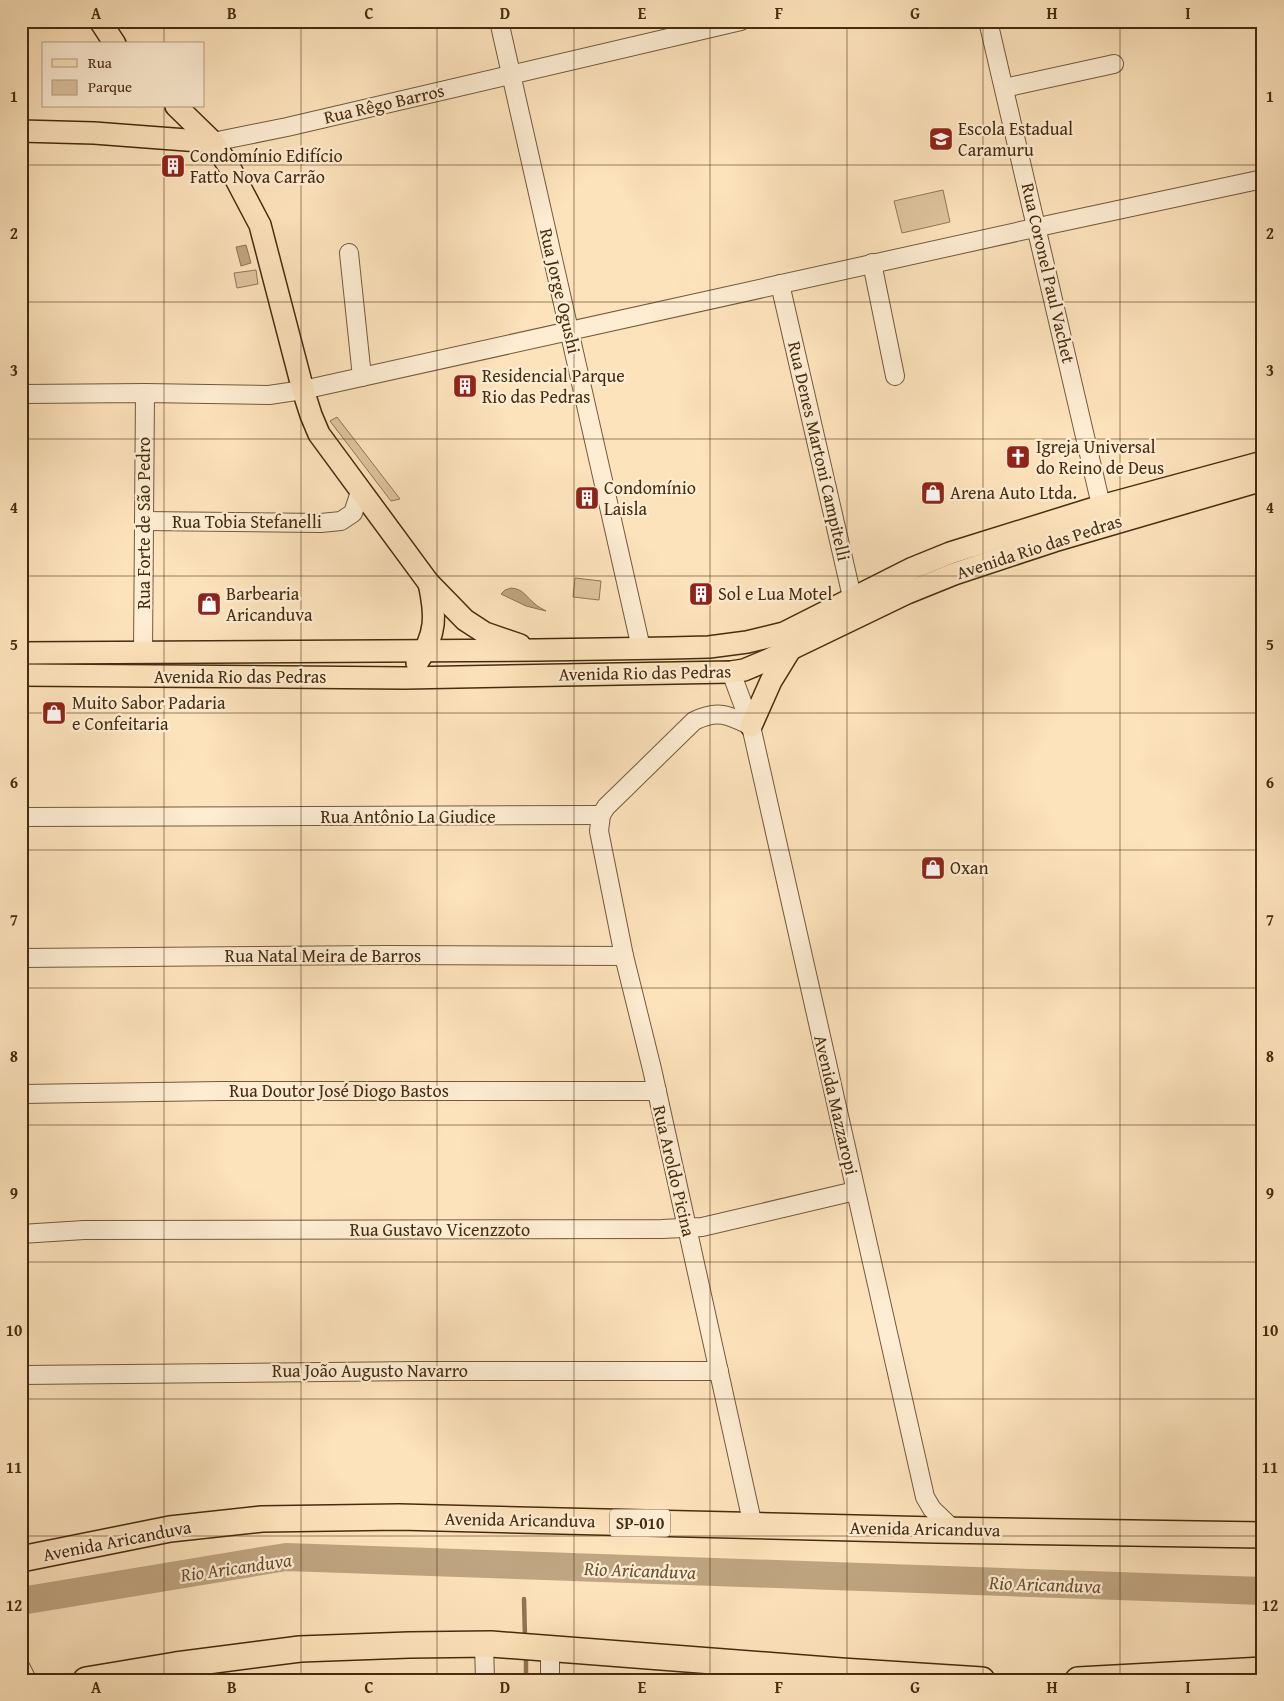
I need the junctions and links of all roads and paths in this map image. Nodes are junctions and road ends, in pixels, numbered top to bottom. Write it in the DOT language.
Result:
graph roads {
  1 [pos="100,21"];
  2 [pos="499,21"];
  3 [pos="988,21"];
  4 [pos="735,22"];
  5 [pos="114,42"];
  6 [pos="1114,64"];
  7 [pos="510,75"];
  8 [pos="1004,88"];
  9 [pos="178,108"];
  10 [pos="21,131"];
  11 [pos="213,142"];
  12 [pos="1263,179"];
  13 [pos="1037,227"];
  14 [pos="349,252"];
  15 [pos="872,264"];
  16 [pos="780,284"];
  17 [pos="570,331"];
  18 [pos="895,376"];
  19 [pos="362,377"];
  20 [pos="303,390"];
  21 [pos="145,393"];
  22 [pos="21,394"];
  23 [pos="1263,462"];
  24 [pos="1263,480"];
  25 [pos="361,489"];
  26 [pos="1104,516"];
  27 [pos="144,521"];
  28 [pos="428,582"];
  29 [pos="855,607"];
  30 [pos="709,647"];
  31 [pos="641,648"];
  32 [pos="537,650"];
  33 [pos="790,650"];
  34 [pos="424,652"];
  35 [pos="21,653"];
  36 [pos="143,653"];
  37 [pos="731,672"];
  38 [pos="21,675"];
  39 [pos="405,678"];
  40 [pos="751,726"];
  41 [pos="601,815"];
  42 [pos="21,817"];
  43 [pos="624,956"];
  44 [pos="21,958"];
  45 [pos="657,1091"];
  46 [pos="21,1094"];
  47 [pos="856,1191"];
  48 [pos="687,1228"];
  49 [pos="21,1234"];
  50 [pos="719,1371"];
  51 [pos="21,1375"];
  52 [pos="753,1526"];
  53 [pos="954,1530"];
  54 [pos="1263,1536"];
  55 [pos="21,1559"];
  56 [pos="488,1644"];
  57 [pos="546,1648"];
  58 [pos="21,1668"];
  59 [pos="1263,1670"];
  60 [pos="1186,1677"];
  61 [pos="27,1680"];
  62 [pos="86,1680"];
  63 [pos="485,1680"];
  64 [pos="550,1680"];
  65 [pos="982,1680"];
  66 [pos="1078,1680"];
  1 -- 5 [label="main road"];
  2 -- 7 [label="street, Rua Jorge Ogushi"];
  3 -- 8 [label="street, Rua Coronel Paul Vachet"];
  4 -- 7 [label="street, Rua Rêgo Barros"];
  6 -- 8 [label="street"];
  7 -- 11 [label="street, Rua Rêgo Barros"];
  7 -- 17 [label="street, Rua Jorge Ogushi"];
  8 -- 13 [label="street, Rua Coronel Paul Vachet"];
  9 -- 11 [label="main road"];
  10 -- 11 [label="main road, Rua Rêgo Barros"];
  11 -- 20 [label="main road"];
  12 -- 13 [label="street"];
  13 -- 15 [label="street"];
  13 -- 26 [label="street, Rua Coronel Paul Vachet"];
  14 -- 19 [label="street"];
  15 -- 16 [label="street"];
  15 -- 18 [label="street"];
  16 -- 17 [label="street"];
  16 -- 29 [label="street, Rua Denes Martoni Campitelli"];
  17 -- 19 [label="street"];
  17 -- 31 [label="street, Rua Jorge Ogushi"];
  19 -- 20 [label="street"];
  20 -- 21 [label="street"];
  20 -- 25 [label="main road"];
  21 -- 22 [label="street"];
  21 -- 27 [label="street, Rua Forte de São Pedro"];
  23 -- 26 [label="main road, Avenida Rio das Pedras"];
  24 -- 26 [label="main road, Avenida Rio das Pedras"];
  25 -- 27 [label="street, Rua Tobia Stefanelli"];
  25 -- 28 [label="main road"];
  26 -- 29 [label="main road, Avenida Rio das Pedras"];
  27 -- 36 [label="street, Rua Forte de São Pedro"];
  28 -- 32 [label="main road"];
  28 -- 34 [label="main road"];
  29 -- 30 [label="main road, Avenida Rio das Pedras"];
  29 -- 33 [label="main road, Avenida Rio das Pedras"];
  30 -- 31 [label="main road, Avenida Rio das Pedras"];
  30 -- 37 [label="main road"];
  31 -- 32 [label="main road, Avenida Rio das Pedras"];
  32 -- 34 [label="main road, Avenida Rio das Pedras"];
  33 -- 37 [label="main road, Avenida Rio das Pedras"];
  33 -- 40 [label="main road"];
  34 -- 36 [label="main road, Avenida Rio das Pedras"];
  34 -- 39 [label="main road"];
  35 -- 36 [label="main road, Avenida Rio das Pedras"];
  37 -- 39 [label="main road, Avenida Rio das Pedras"];
  37 -- 40 [label="street, Avenida Mazzaropi"];
  38 -- 39 [label="main road, Avenida Rio das Pedras"];
  40 -- 41 [label="street"];
  40 -- 47 [label="street, Avenida Mazzaropi"];
  41 -- 42 [label="street, Rua Antônio La Giudice"];
  41 -- 43 [label="street, Rua Aroldo Picina"];
  43 -- 44 [label="street, Rua Natal Meira de Barros"];
  43 -- 45 [label="street, Rua Aroldo Picina"];
  45 -- 46 [label="street, Rua Doutor José Diogo Bastos"];
  45 -- 48 [label="street, Rua Aroldo Picina"];
  47 -- 48 [label="street, Rua Gustavo Vicenzzoto"];
  47 -- 53 [label="street, Avenida Mazzaropi"];
  48 -- 49 [label="street, Rua Gustavo Vicenzzoto"];
  48 -- 50 [label="street, Rua Aroldo Picina"];
  50 -- 51 [label="street, Rua João Augusto Navarro"];
  50 -- 52 [label="street, Rua Aroldo Picina"];
  52 -- 53 [label="highway, Avenida Aricanduva / SP-010"];
  52 -- 55 [label="highway, Avenida Aricanduva / SP-010"];
  53 -- 54 [label="highway, Avenida Aricanduva / SP-010"];
  56 -- 57 [label="highway"];
  56 -- 62 [label="highway"];
  56 -- 63 [label="street"];
  57 -- 64 [label="street"];
  57 -- 65 [label="highway"];
  58 -- 61 [label="street"];
  59 -- 60 [label="highway"];
  60 -- 66 [label="highway"];
}
